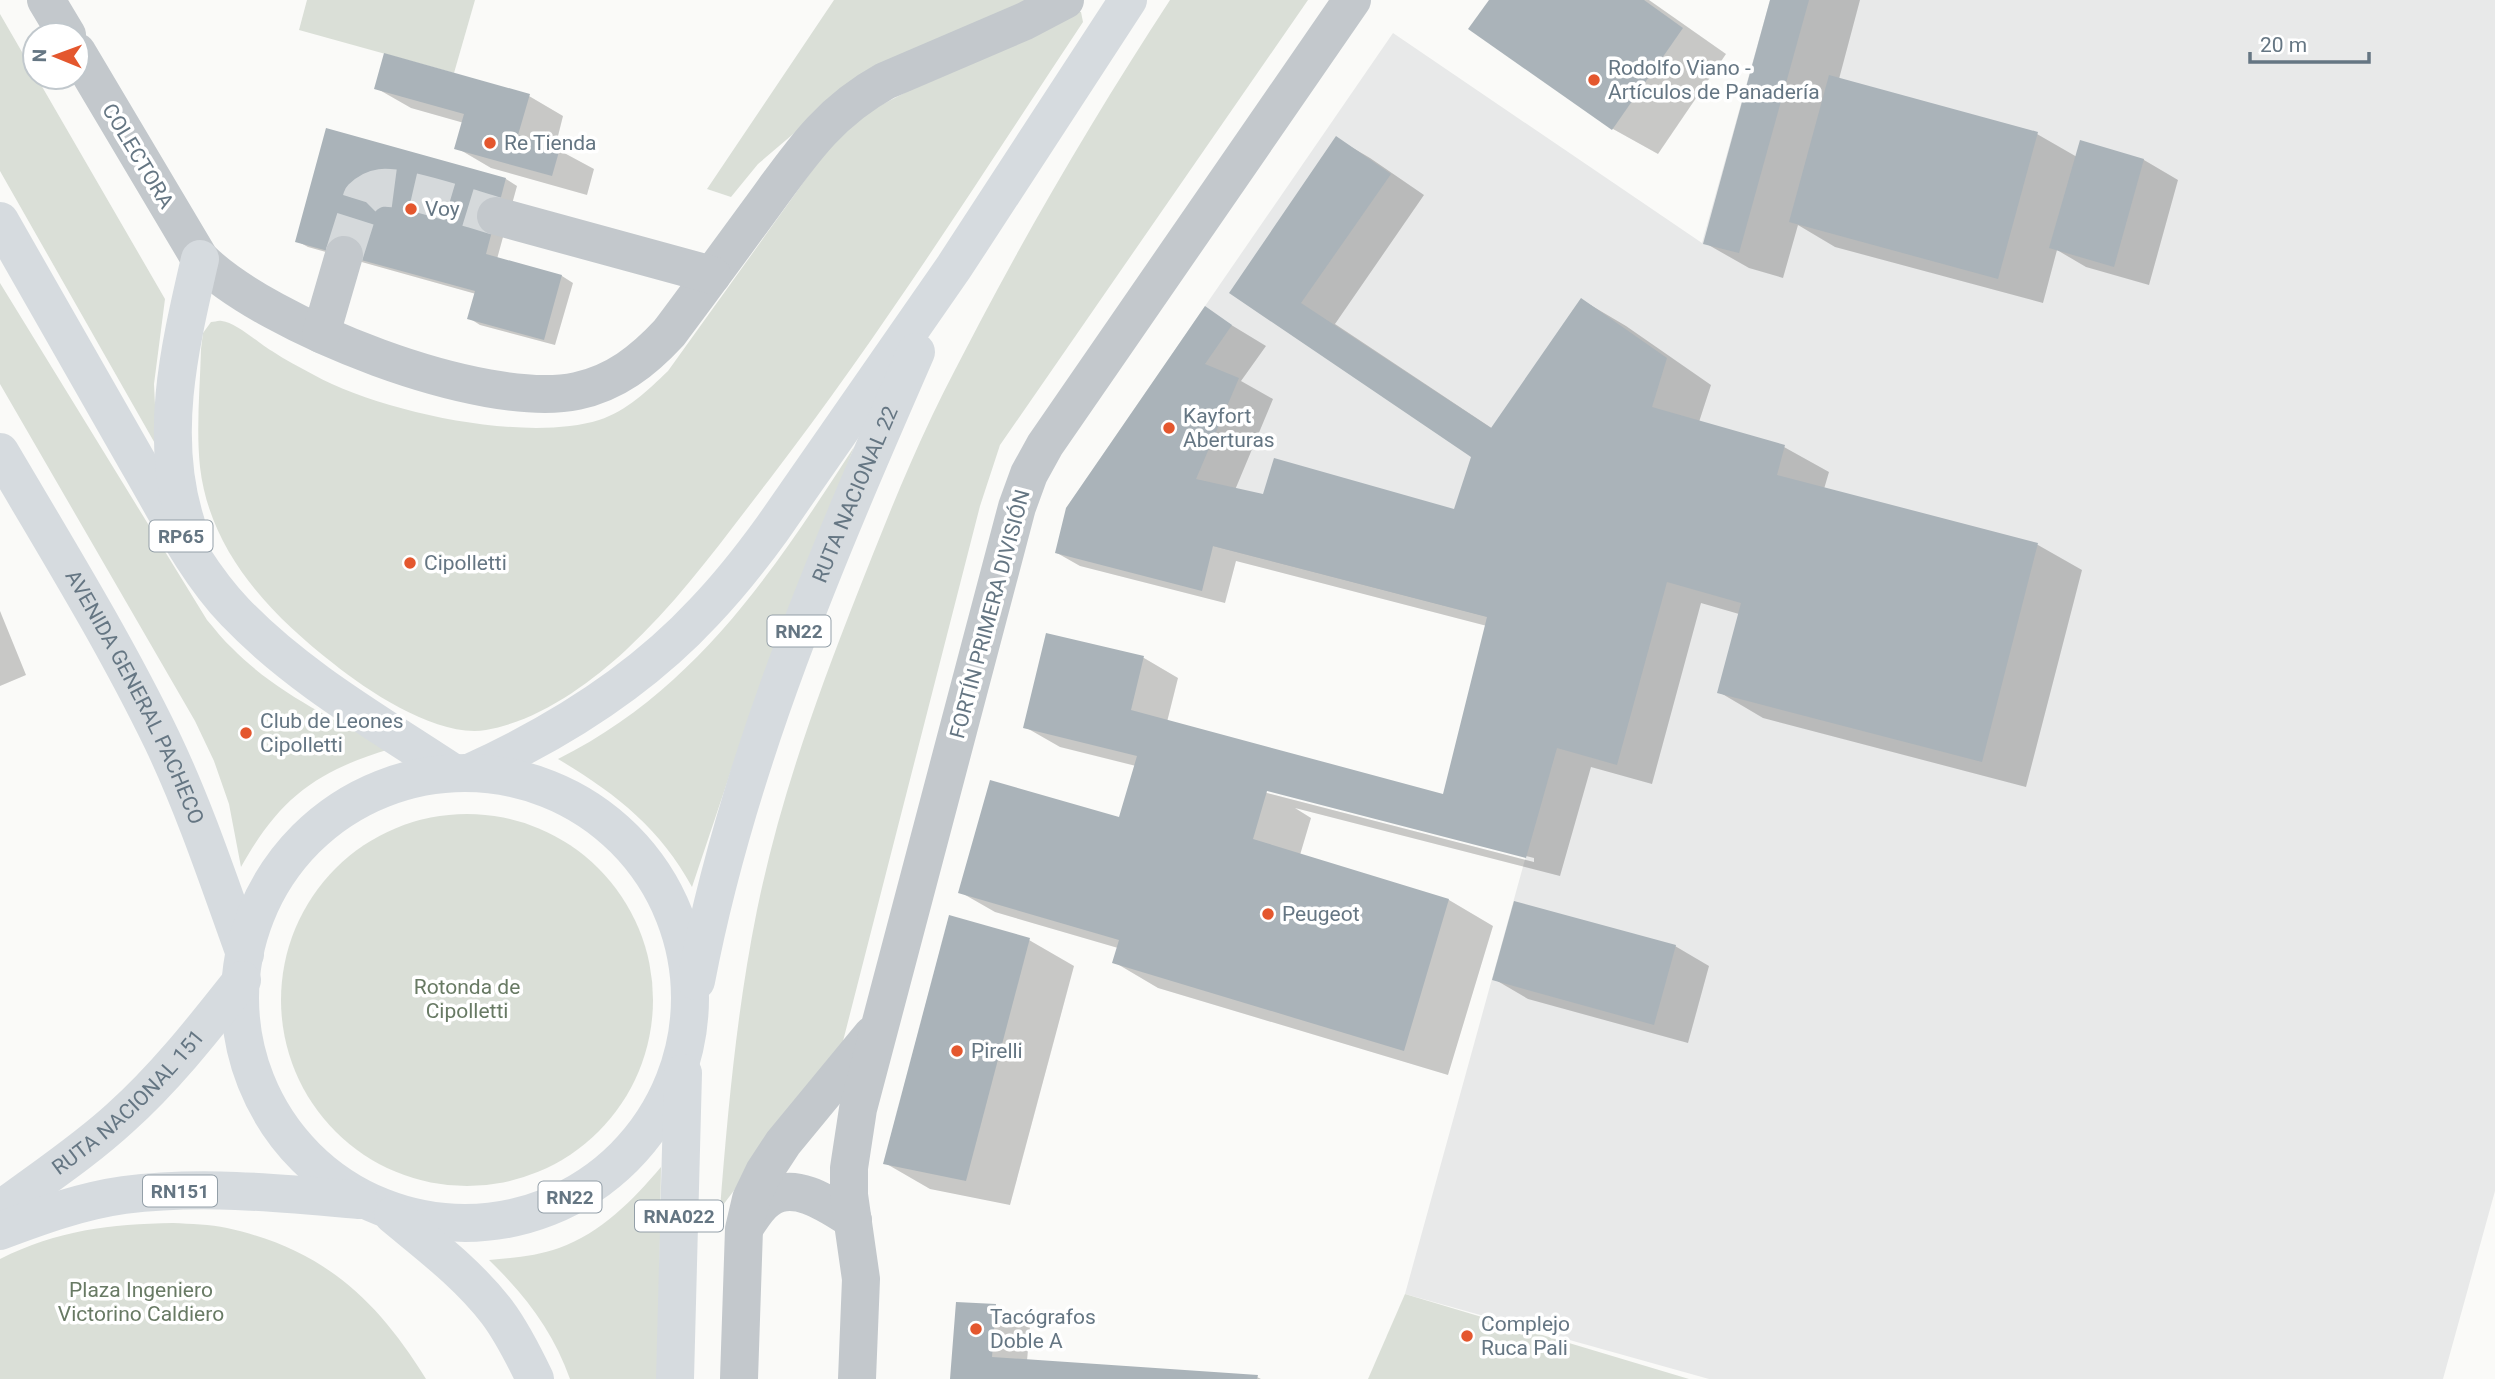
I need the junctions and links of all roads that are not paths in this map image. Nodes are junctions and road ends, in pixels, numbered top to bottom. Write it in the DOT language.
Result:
graph roads {
  1 [pos="46,0"];
  2 [pos="1065,0"];
  3 [pos="1128,0"];
  4 [pos="1352,0"];
  5 [pos="59,21"];
  6 [pos="91,76"];
  7 [pos="496,216"];
  8 [pos="0,221"];
  9 [pos="344,255"];
  10 [pos="200,259"];
  11 [pos="954,267"];
  12 [pos="712,275"];
  13 [pos="321,334"];
  14 [pos="0,452"];
  15 [pos="209,580"];
  16 [pos="461,772"];
  17 [pos="244,967"];
  18 [pos="690,1011"];
  19 [pos="880,1026"];
  20 [pos="684,1053"];
  21 [pos="376,1205"];
  22 [pos="0,1210"];
  23 [pos="853,1220"];
  24 [pos="744,1228"];
  25 [pos="0,1231"];
  26 [pos="535,1379"];
  27 [pos="675,1379"];
  28 [pos="739,1379"];
  29 [pos="857,1379"];
  1 -- 5 [label="street"];
  2 -- 12 [label="street, COLECTORA"];
  3 -- 11 [label="main road, RUTA NACIONAL 22 / RN22"];
  4 -- 19 [label="street, FORTÍN PRIMERA DIVISIÓN"];
  6 -- 10 [label="street, COLECTORA"];
  7 -- 12 [label="street"];
  8 -- 15 [label="main road, RP65"];
  9 -- 13 [label="street"];
  10 -- 13 [label="street, COLECTORA"];
  10 -- 15 [label="main road"];
  11 -- 16 [label="main road, RUTA NACIONAL 22 / RN22"];
  11 -- 18 [label="main road, RUTA NACIONAL 22 / RN22"];
  12 -- 13 [label="street, COLECTORA"];
  14 -- 17 [label="main road, AVENIDA GENERAL PACHECO"];
  15 -- 16 [label="main road, RP65"];
  16 -- 17 [label="main road, RN22"];
  16 -- 18 [label="main road, RN22"];
  17 -- 21 [label="main road, RN22"];
  17 -- 22 [label="main road, RUTA NACIONAL 151"];
  18 -- 20 [label="main road, RN22"];
  19 -- 23 [label="street, FORTÍN PRIMERA DIVISIÓN"];
  19 -- 24 [label="street, FORTÍN PRIMERA DIVISIÓN"];
  20 -- 21 [label="main road, RN22"];
  20 -- 27 [label="main road, RNA022"];
  21 -- 25 [label="main road, RUTA NACIONAL 151 / RN151"];
  21 -- 26 [label="main road"];
  23 -- 24 [label="street"];
  23 -- 29 [label="street, FORTÍN PRIMERA DIVISIÓN"];
  24 -- 28 [label="street, FORTÍN PRIMERA DIVISIÓN"];
}
